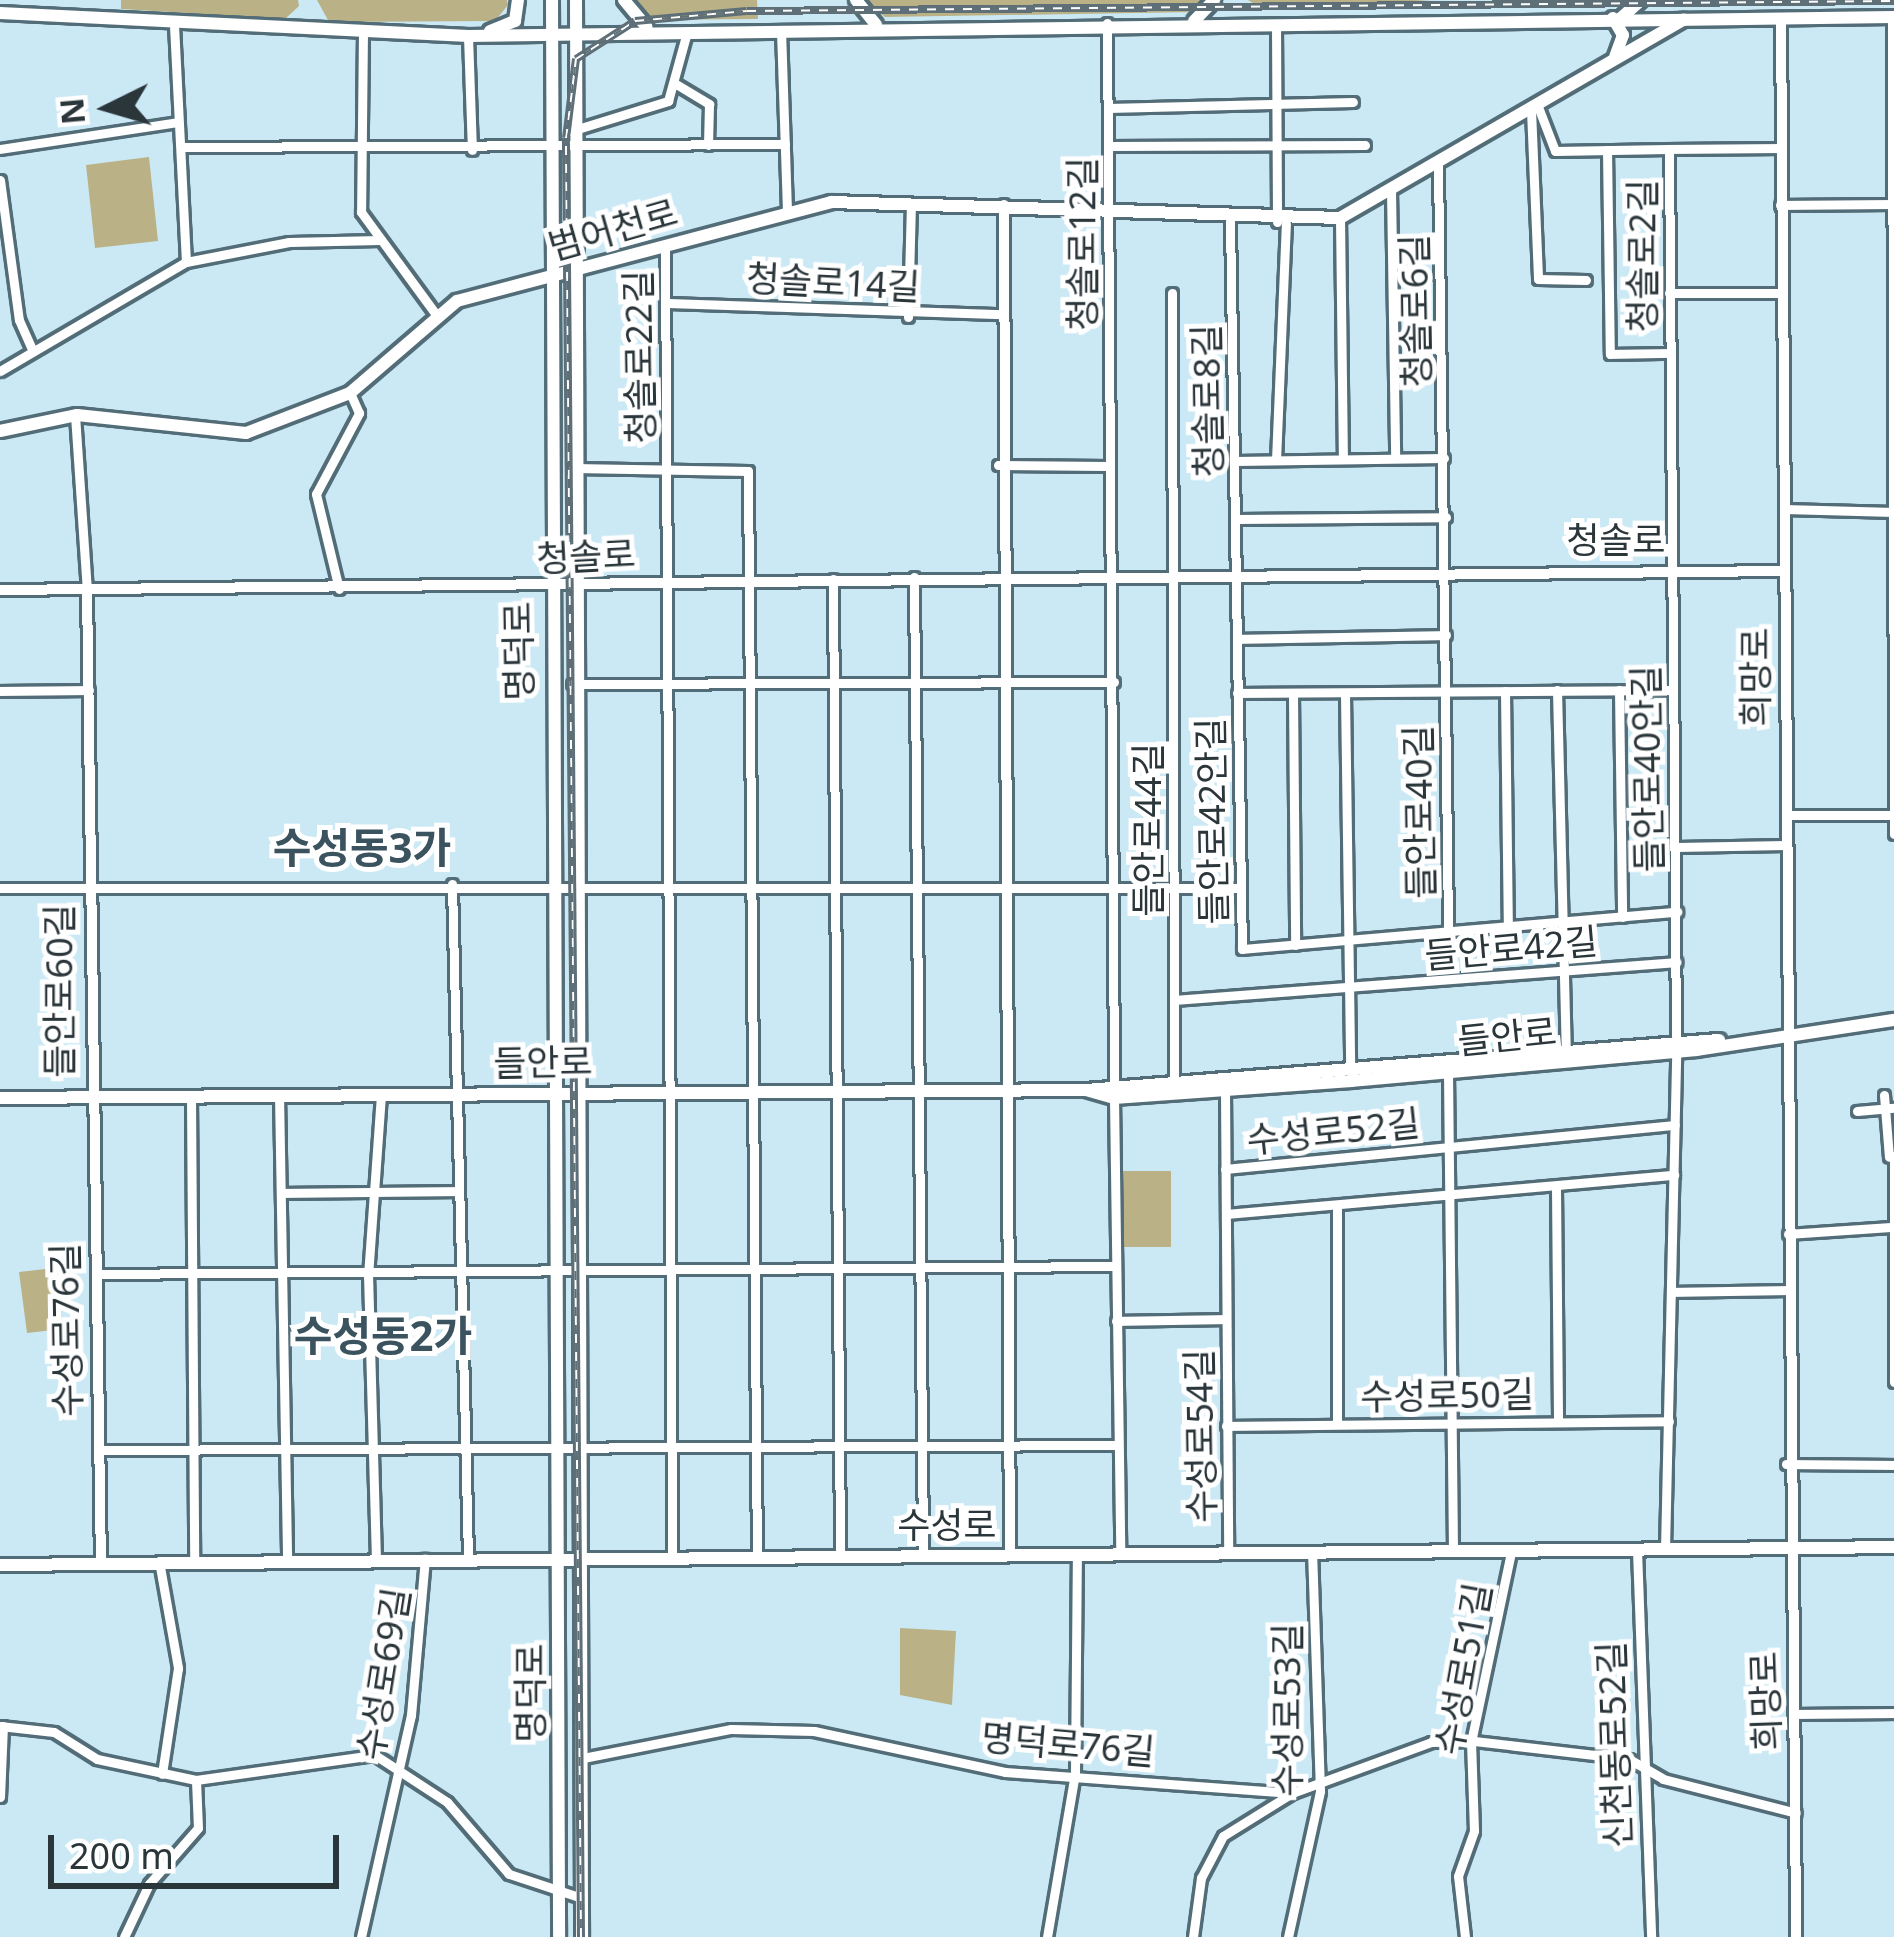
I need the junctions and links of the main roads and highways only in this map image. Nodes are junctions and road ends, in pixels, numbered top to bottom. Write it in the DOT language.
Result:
graph roads {
  1 [pos="518,0"];
  2 [pos="552,0"];
  3 [pos="576,0"];
  4 [pos="624,0"];
  5 [pos="856,0"];
  6 [pos="1214,0"];
  7 [pos="1641,0"];
  8 [pos="1780,0"];
  9 [pos="1790,0"];
  10 [pos="1816,0"];
  11 [pos="0,13"];
  12 [pos="561,15"];
  13 [pos="1687,17"];
  14 [pos="1780,17"];
  15 [pos="1857,17"];
  16 [pos="1893,17"];
  17 [pos="1617,18"];
  18 [pos="1186,22"];
  19 [pos="553,28"];
  20 [pos="570,28"];
  21 [pos="886,28"];
  22 [pos="663,31"];
  23 [pos="472,36"];
  24 [pos="1615,58"];
  25 [pos="570,276"];
  26 [pos="548,280"];
  27 [pos="0,431"];
  28 [pos="1894,1019"];
  29 [pos="1719,1040"];
  30 [pos="1114,1091"];
  31 [pos="553,1092"];
  32 [pos="576,1092"];
  33 [pos="0,1098"];
  34 [pos="1894,1547"];
  35 [pos="559,1558"];
  36 [pos="580,1558"];
  37 [pos="0,1564"];
  38 [pos="559,1937"];
  39 [pos="582,1937"];
  1 -- 23 [label="main road"];
  2 -- 12 [label="main road"];
  2 -- 19 [label="main road, 명덕로"];
  3 -- 12 [label="main road"];
  3 -- 20 [label="main road, 명덕로"];
  4 -- 22 [label="main road"];
  5 -- 21 [label="main road"];
  6 -- 18 [label="main road"];
  7 -- 17 [label="main road"];
  8 -- 14 [label="main road"];
  9 -- 14 [label="main road"];
  10 -- 15 [label="main road"];
  11 -- 23 [label="main road"];
  12 -- 19 [label="main road"];
  12 -- 20 [label="main road"];
  13 -- 14 [label="main road"];
  13 -- 17 [label="main road"];
  13 -- 24 [label="main road, 범어천로"];
  14 -- 15 [label="main road"];
  15 -- 16 [label="main road"];
  17 -- 18 [label="main road"];
  17 -- 24 [label="main road"];
  18 -- 21 [label="main road"];
  19 -- 20 [label="main road"];
  19 -- 23 [label="main road"];
  19 -- 26 [label="main road, 명덕로"];
  20 -- 22 [label="main road"];
  20 -- 25 [label="main road, 명덕로"];
  21 -- 22 [label="main road"];
  24 -- 25 [label="main road, 범어천로"];
  25 -- 26 [label="main road, 범어천로"];
  25 -- 32 [label="main road, 명덕로"];
  26 -- 27 [label="main road, 범어천로"];
  26 -- 31 [label="main road, 명덕로"];
  28 -- 29 [label="main road, 들안로"];
  29 -- 30 [label="main road, 들안로"];
  29 -- 30 [label="main road, 들안로"];
  30 -- 32 [label="main road, 들안로"];
  31 -- 32 [label="main road, 들안로"];
  31 -- 33 [label="main road, 들안로"];
  31 -- 35 [label="main road, 명덕로"];
  32 -- 36 [label="main road, 명덕로"];
  34 -- 36 [label="main road, 수성로"];
  35 -- 36 [label="main road, 수성로"];
  35 -- 37 [label="main road, 수성로"];
  35 -- 38 [label="main road, 명덕로"];
  36 -- 39 [label="main road, 명덕로"];
}
